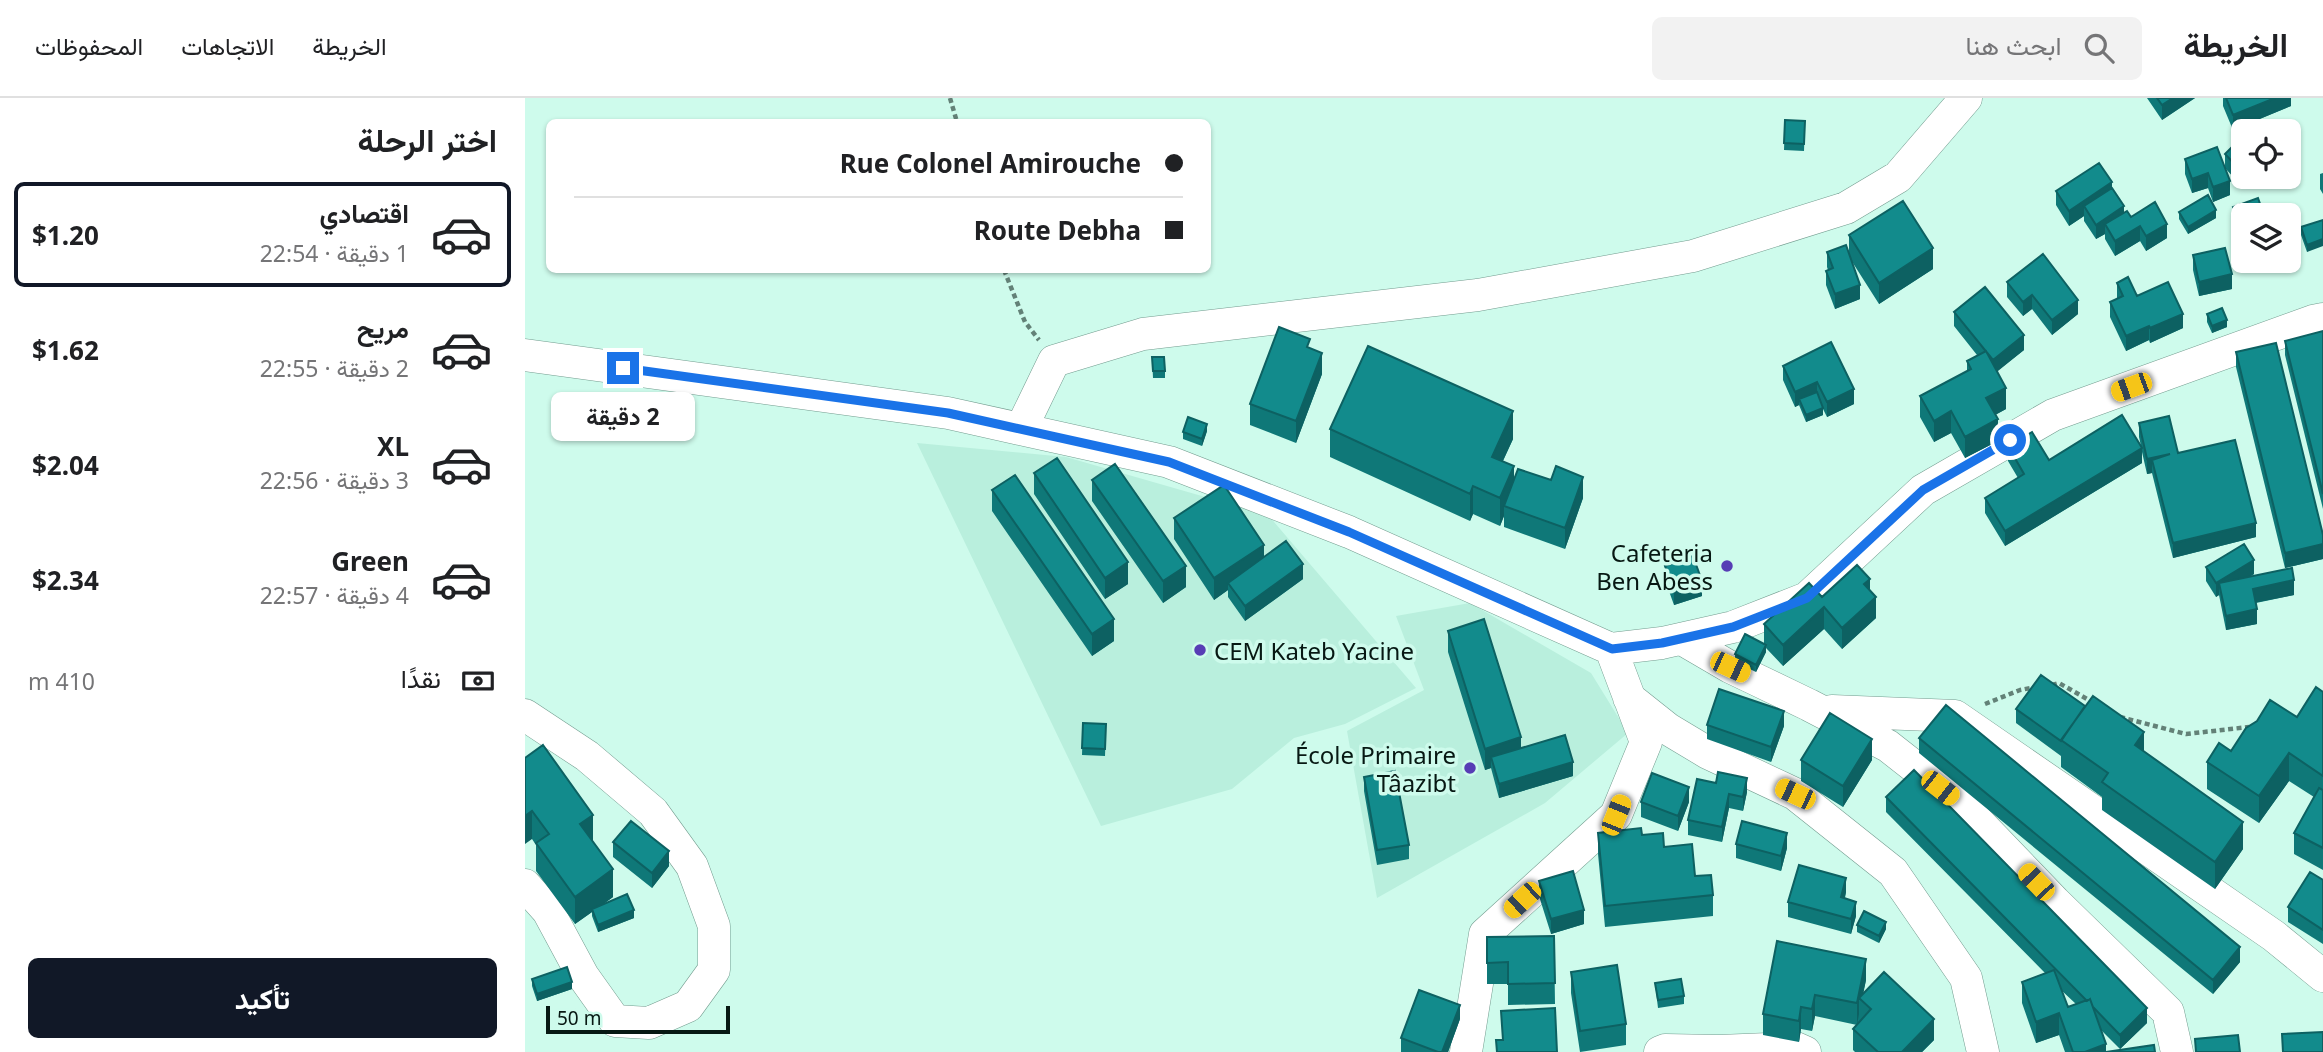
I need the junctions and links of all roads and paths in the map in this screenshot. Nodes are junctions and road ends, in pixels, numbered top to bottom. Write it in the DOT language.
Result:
graph roads {
  1 [pos="950,98"];
  2 [pos="1966,98"];
  3 [pos="956,119"];
  4 [pos="1006,273"];
  5 [pos="2323,320"];
  6 [pos="525,355"];
  7 [pos="1054,361"];
  8 [pos="1021,429"];
  9 [pos="1682,639"];
  10 [pos="1612,649"];
  11 [pos="1629,698"];
  12 [pos="2095,704"];
  13 [pos="1820,711"];
  14 [pos="525,715"];
  15 [pos="1955,716"];
  16 [pos="2119,717"];
  17 [pos="2252,727"];
  18 [pos="525,885"];
  19 [pos="2323,976"];
  20 [pos="1466,1052"];
  21 [pos="1660,1052"];
  22 [pos="1719,1052"];
  23 [pos="1805,1052"];
  24 [pos="1983,1052"];
  25 [pos="2177,1052"];
  1 -- 3 [label="path"];
  2 -- 7 [label="street"];
  4 -- 7 [label="path"];
  5 -- 9 [label="street"];
  6 -- 8 [label="street"];
  7 -- 8 [label="street"];
  8 -- 10 [label="street"];
  9 -- 10 [label="street"];
  9 -- 13 [label="street"];
  10 -- 11 [label="street"];
  11 -- 20 [label="street"];
  11 -- 24 [label="street"];
  12 -- 15 [label="path"];
  13 -- 15 [label="street"];
  13 -- 25 [label="street"];
  14 -- 18 [label="street"];
  15 -- 19 [label="street"];
  16 -- 17 [label="path"];
  21 -- 22 [label="street"];
  22 -- 23 [label="street"];
}
